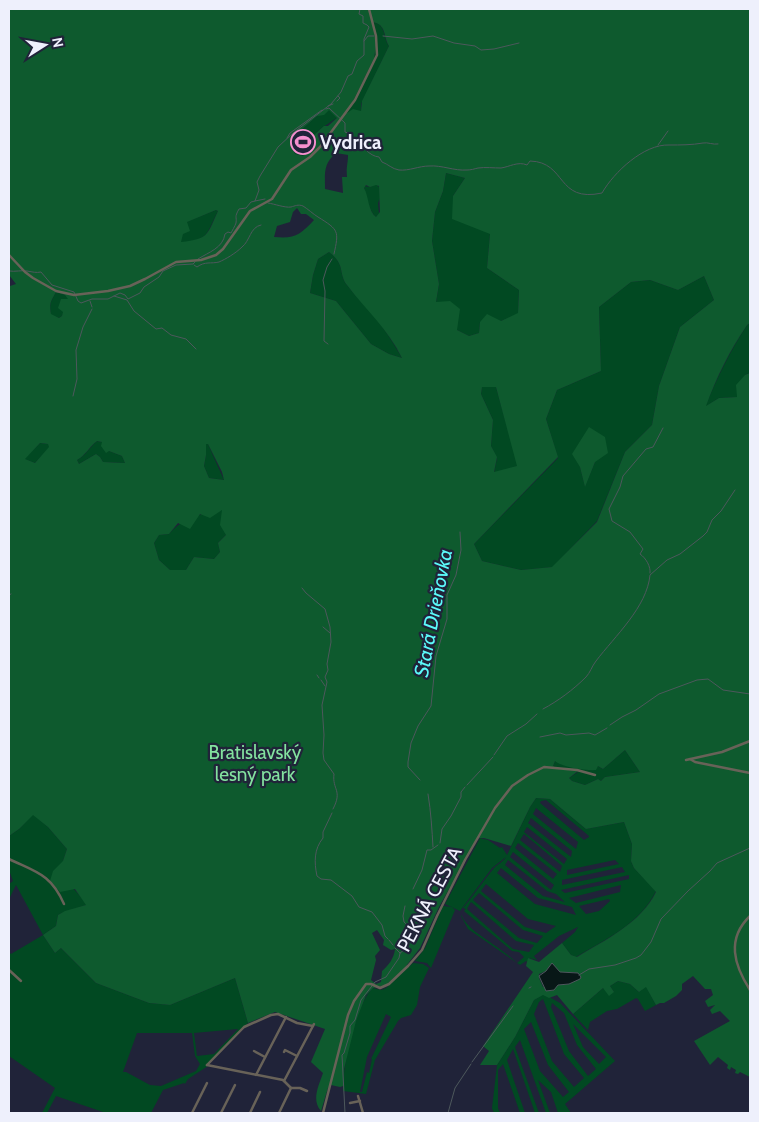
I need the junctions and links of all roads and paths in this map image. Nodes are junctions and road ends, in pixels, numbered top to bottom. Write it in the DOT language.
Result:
graph roads {
  1 [pos="369,9"];
  2 [pos="9,255"];
  3 [pos="750,741"];
  4 [pos="750,773"];
  5 [pos="595,776"];
  6 [pos="9,859"];
  7 [pos="64,904"];
  8 [pos="750,916"];
  9 [pos="9,970"];
  10 [pos="21,981"];
  11 [pos="750,990"];
  12 [pos="286,1017"];
  13 [pos="254,1051"];
  14 [pos="284,1052"];
  15 [pos="298,1056"];
  16 [pos="265,1057"];
  17 [pos="256,1074"];
  18 [pos="284,1081"];
  19 [pos="207,1083"];
  20 [pos="235,1085"];
  21 [pos="292,1088"];
  22 [pos="307,1091"];
  23 [pos="260,1092"];
  24 [pos="358,1096"];
  25 [pos="360,1101"];
  26 [pos="350,1103"];
  27 [pos="192,1113"];
  28 [pos="221,1113"];
  29 [pos="250,1113"];
  30 [pos="279,1113"];
  31 [pos="323,1113"];
  32 [pos="364,1113"];
  1 -- 2 [label="street"];
  3 -- 4 [label="street"];
  5 -- 31 [label="street, PEKNÁ CESTA"];
  6 -- 7 [label="street"];
  8 -- 11 [label="street"];
  9 -- 10 [label="street"];
  12 -- 15 [label="street"];
  12 -- 16 [label="street"];
  12 -- 17 [label="street"];
  13 -- 16 [label="street"];
  14 -- 15 [label="street"];
  15 -- 18 [label="street"];
  16 -- 17 [label="street"];
  17 -- 18 [label="street"];
  18 -- 21 [label="street"];
  19 -- 27 [label="street"];
  20 -- 28 [label="street"];
  21 -- 22 [label="street"];
  21 -- 30 [label="street"];
  23 -- 29 [label="street"];
  24 -- 25 [label="street"];
  25 -- 26 [label="street"];
  25 -- 32 [label="street"];
}
